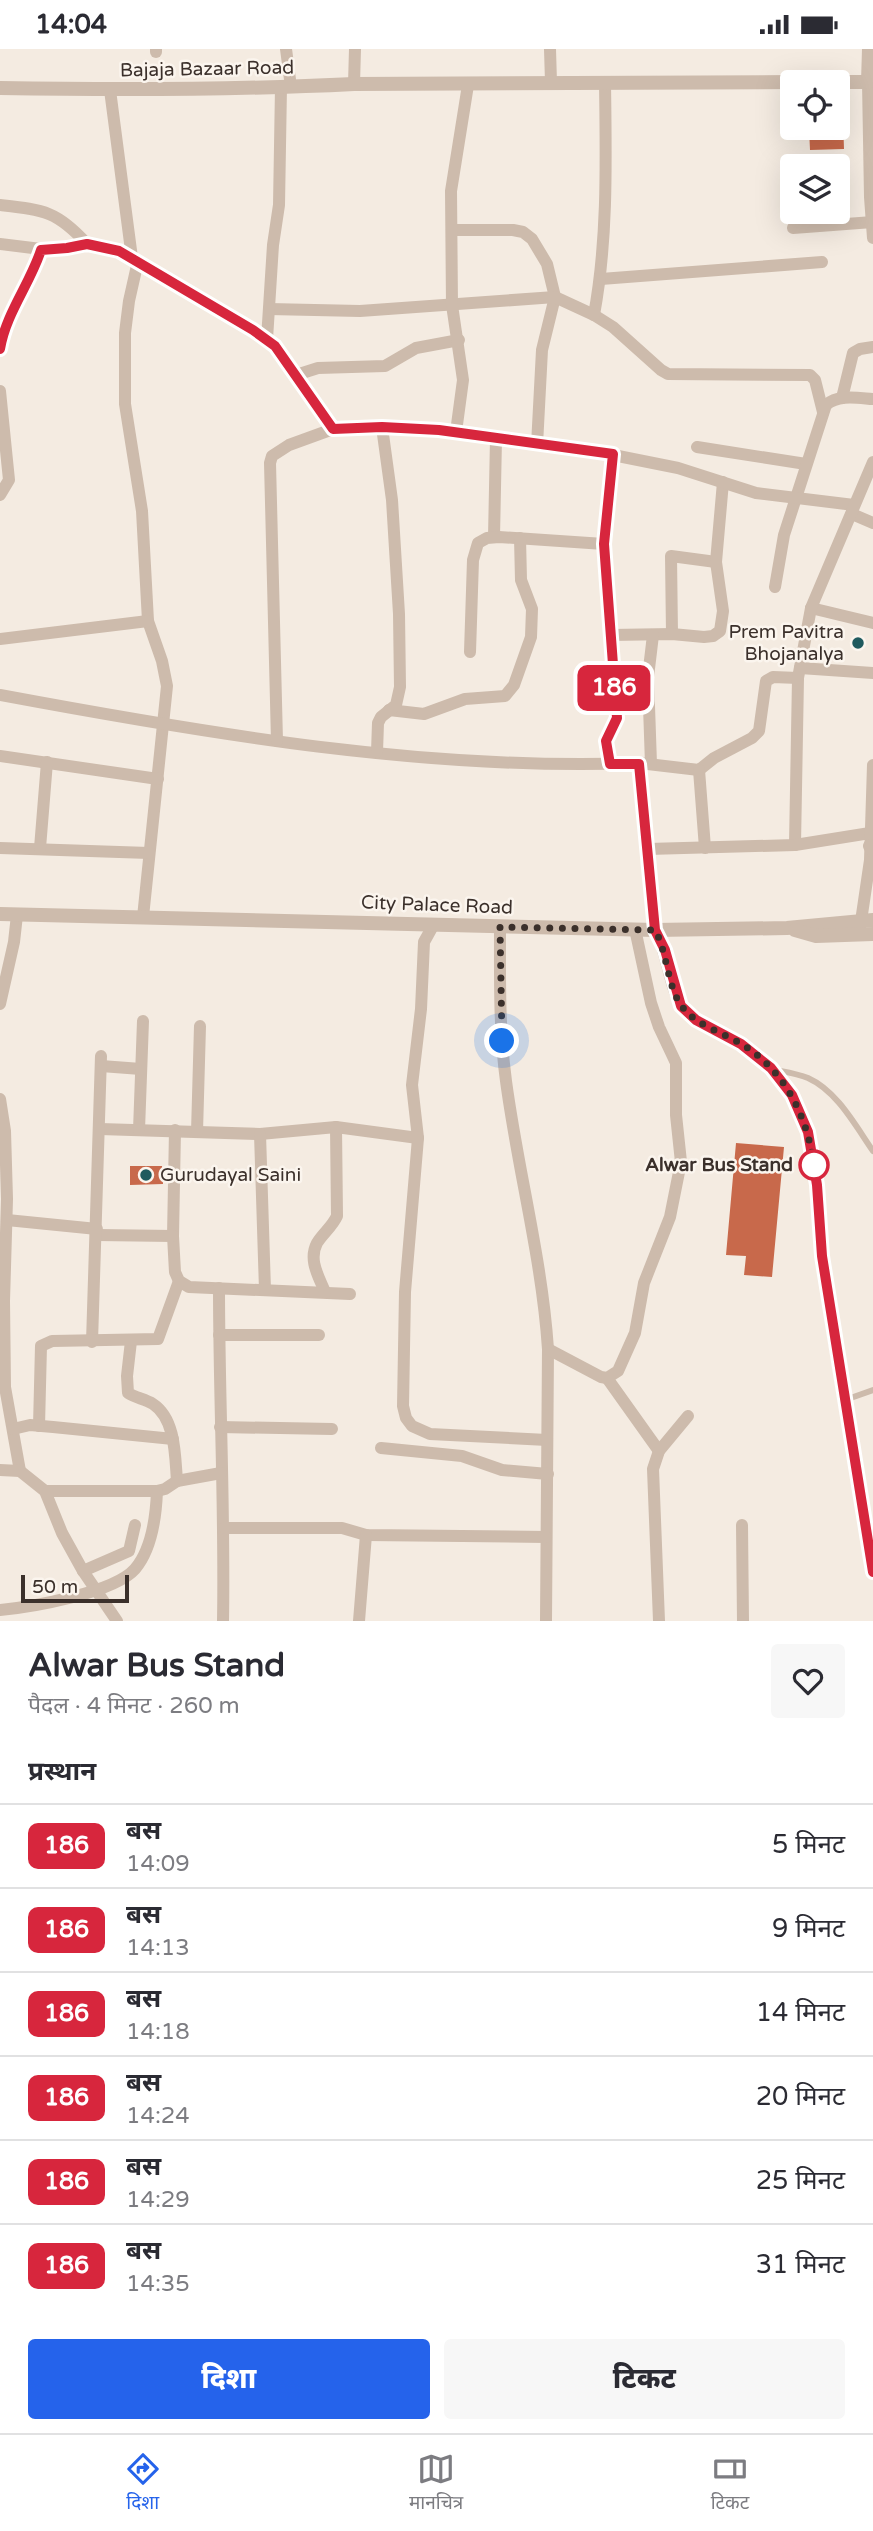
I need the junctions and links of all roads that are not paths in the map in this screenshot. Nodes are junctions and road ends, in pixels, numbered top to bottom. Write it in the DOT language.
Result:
graph roads {
  1 [pos="286,49"];
  2 [pos="355,49"];
  3 [pos="550,49"];
  4 [pos="869,49"];
  5 [pos="551,82"];
  6 [pos="606,82"];
  7 [pos="780,82"];
  8 [pos="850,82"];
  9 [pos="870,82"];
  10 [pos="354,84"];
  11 [pos="468,85"];
  12 [pos="286,87"];
  13 [pos="0,88"];
  14 [pos="110,90"];
  15 [pos="0,205"];
  16 [pos="872,222"];
  17 [pos="793,228"];
  18 [pos="452,230"];
  19 [pos="873,238"];
  20 [pos="0,244"];
  21 [pos="87,244"];
  22 [pos="41,250"];
  23 [pos="135,259"];
  24 [pos="821,262"];
  25 [pos="601,279"];
  26 [pos="555,297"];
  27 [pos="452,305"];
  28 [pos="269,309"];
  29 [pos="594,315"];
  30 [pos="267,339"];
  31 [pos="459,340"];
  32 [pos="873,347"];
  33 [pos="0,349"];
  34 [pos="296,375"];
  35 [pos="0,391"];
  36 [pos="842,398"];
  37 [pos="873,399"];
  38 [pos="822,412"];
  39 [pos="382,427"];
  40 [pos="333,429"];
  41 [pos="456,432"];
  42 [pos="496,439"];
  43 [pos="537,445"];
  44 [pos="696,447"];
  45 [pos="613,454"];
  46 [pos="806,464"];
  47 [pos="873,464"];
  48 [pos="723,482"];
  49 [pos="0,495"];
  50 [pos="794,499"];
  51 [pos="853,510"];
  52 [pos="873,523"];
  53 [pos="494,537"];
  54 [pos="520,538"];
  55 [pos="604,544"];
  56 [pos="716,562"];
  57 [pos="775,587"];
  58 [pos="811,608"];
  59 [pos="148,621"];
  60 [pos="873,623"];
  61 [pos="672,634"];
  62 [pos="611,635"];
  63 [pos="653,635"];
  64 [pos="0,639"];
  65 [pos="470,652"];
  66 [pos="799,673"];
  67 [pos="873,673"];
  68 [pos="0,695"];
  69 [pos="389,710"];
  70 [pos="162,726"];
  71 [pos="277,741"];
  72 [pos="377,752"];
  73 [pos="0,756"];
  74 [pos="47,762"];
  75 [pos="610,764"];
  76 [pos="645,764"];
  77 [pos="873,765"];
  78 [pos="699,770"];
  79 [pos="158,779"];
  80 [pos="795,845"];
  81 [pos="0,848"];
  82 [pos="40,848"];
  83 [pos="705,848"];
  84 [pos="648,849"];
  85 [pos="871,852"];
  86 [pos="149,853"];
  87 [pos="0,914"];
  88 [pos="17,915"];
  89 [pos="143,917"];
  90 [pos="434,924"];
  91 [pos="500,927"];
  92 [pos="866,928"];
  93 [pos="635,929"];
  94 [pos="655,930"];
  95 [pos="14,942"];
  96 [pos="0,953"];
  97 [pos="0,1005"];
  98 [pos="143,1021"];
  99 [pos="200,1026"];
  100 [pos="771,1068"];
  101 [pos="141,1069"];
  102 [pos="1,1105"];
  103 [pos="336,1128"];
  104 [pos="100,1129"];
  105 [pos="139,1130"];
  106 [pos="175,1130"];
  107 [pos="197,1132"];
  108 [pos="260,1134"];
  109 [pos="418,1138"];
  110 [pos="873,1151"];
  111 [pos="3,1169"];
  112 [pos="7,1220"];
  113 [pos="97,1232"];
  114 [pos="173,1236"];
  115 [pos="179,1282"];
  116 [pos="219,1288"];
  117 [pos="265,1290"];
  118 [pos="325,1292"];
  119 [pos="350,1294"];
  120 [pos="2,1327"];
  121 [pos="219,1335"];
  122 [pos="319,1335"];
  123 [pos="131,1341"];
  124 [pos="92,1342"];
  125 [pos="548,1349"];
  126 [pos="607,1378"];
  127 [pos="2,1387"];
  128 [pos="873,1390"];
  129 [pos="845,1400"];
  130 [pos="4,1410"];
  131 [pos="688,1416"];
  132 [pos="39,1426"];
  133 [pos="220,1427"];
  134 [pos="13,1429"];
  135 [pos="332,1429"];
  136 [pos="173,1439"];
  137 [pos="547,1440"];
  138 [pos="381,1448"];
  139 [pos="659,1451"];
  140 [pos="0,1470"];
  141 [pos="20,1471"];
  142 [pos="221,1473"];
  143 [pos="548,1474"];
  144 [pos="177,1481"];
  145 [pos="45,1491"];
  146 [pos="157,1491"];
  147 [pos="135,1525"];
  148 [pos="742,1525"];
  149 [pos="225,1528"];
  150 [pos="366,1535"];
  151 [pos="546,1537"];
  152 [pos="83,1571"];
  153 [pos="873,1572"];
  154 [pos="95,1590"];
  155 [pos="0,1610"];
  156 [pos="117,1621"];
  157 [pos="223,1621"];
  158 [pos="359,1621"];
  159 [pos="546,1621"];
  160 [pos="659,1621"];
  161 [pos="743,1621"];
  1 -- 12 [label="street"];
  2 -- 10 [label="street"];
  3 -- 5 [label="street"];
  4 -- 9 [label="street"];
  5 -- 6 [label="street, Bajaja Bazaar Road"];
  5 -- 11 [label="street, Bajaja Bazaar Road"];
  6 -- 7 [label="street, Bajaja Bazaar Road"];
  6 -- 25 [label="street"];
  8 -- 9 [label="street"];
  9 -- 16 [label="street"];
  10 -- 11 [label="street, Bajaja Bazaar Road"];
  10 -- 12 [label="street, Bajaja Bazaar Road"];
  11 -- 18 [label="street"];
  12 -- 14 [label="street, Bajaja Bazaar Road"];
  12 -- 28 [label="street"];
  13 -- 14 [label="street, Bajaja Bazaar Road"];
  14 -- 23 [label="street"];
  15 -- 21 [label="street"];
  16 -- 17 [label="street"];
  16 -- 19 [label="street"];
  18 -- 26 [label="street"];
  18 -- 27 [label="street"];
  20 -- 22 [label="street"];
  21 -- 22 [label="street"];
  21 -- 23 [label="street"];
  22 -- 33 [label="street"];
  23 -- 30 [label="street"];
  23 -- 59 [label="street"];
  24 -- 25 [label="street"];
  25 -- 29 [label="street"];
  26 -- 27 [label="street"];
  26 -- 29 [label="street"];
  26 -- 43 [label="street"];
  27 -- 28 [label="street"];
  27 -- 31 [label="street"];
  28 -- 30 [label="street"];
  29 -- 38 [label="street"];
  30 -- 34 [label="street"];
  31 -- 34 [label="street"];
  31 -- 41 [label="street"];
  32 -- 36 [label="street"];
  34 -- 40 [label="street"];
  35 -- 49 [label="street"];
  36 -- 37 [label="street"];
  36 -- 38 [label="street"];
  38 -- 46 [label="street"];
  39 -- 40 [label="street"];
  39 -- 41 [label="street"];
  39 -- 69 [label="street"];
  40 -- 71 [label="street"];
  41 -- 42 [label="street"];
  42 -- 43 [label="street"];
  42 -- 53 [label="street"];
  43 -- 45 [label="street"];
  44 -- 46 [label="street"];
  45 -- 48 [label="street"];
  45 -- 55 [label="street"];
  46 -- 50 [label="street"];
  47 -- 51 [label="street"];
  48 -- 50 [label="street"];
  48 -- 56 [label="street"];
  50 -- 51 [label="street"];
  50 -- 57 [label="street"];
  51 -- 52 [label="street"];
  51 -- 58 [label="street"];
  53 -- 54 [label="street"];
  53 -- 65 [label="street"];
  54 -- 55 [label="street"];
  54 -- 69 [label="street"];
  55 -- 62 [label="street"];
  56 -- 61 [label="street"];
  56 -- 61 [label="street"];
  58 -- 60 [label="street"];
  58 -- 66 [label="street"];
  59 -- 64 [label="street"];
  59 -- 70 [label="street"];
  61 -- 63 [label="street"];
  62 -- 63 [label="street"];
  62 -- 75 [label="street"];
  63 -- 76 [label="street"];
  66 -- 67 [label="street"];
  66 -- 78 [label="street"];
  66 -- 80 [label="street"];
  68 -- 70 [label="street"];
  69 -- 72 [label="street"];
  70 -- 71 [label="street"];
  70 -- 79 [label="street"];
  71 -- 72 [label="street"];
  72 -- 75 [label="street"];
  73 -- 74 [label="street"];
  74 -- 79 [label="street"];
  74 -- 82 [label="street"];
  75 -- 76 [label="street"];
  76 -- 78 [label="street"];
  76 -- 84 [label="street"];
  77 -- 85 [label="street"];
  78 -- 83 [label="street"];
  79 -- 86 [label="street"];
  80 -- 83 [label="street"];
  80 -- 85 [label="street"];
  81 -- 82 [label="street"];
  82 -- 86 [label="street"];
  83 -- 84 [label="street"];
  84 -- 94 [label="street"];
  85 -- 92 [label="street"];
  86 -- 89 [label="street"];
  87 -- 88 [label="street, City Palace Road"];
  88 -- 89 [label="street, City Palace Road"];
  88 -- 95 [label="street"];
  89 -- 90 [label="street, City Palace Road"];
  90 -- 91 [label="street, City Palace Road"];
  90 -- 109 [label="street"];
  91 -- 93 [label="street, City Palace Road"];
  91 -- 125 [label="street"];
  92 -- 94 [label="street, City Palace Road"];
  93 -- 94 [label="street, City Palace Road"];
  93 -- 126 [label="street"];
  94 -- 100 [label="street"];
  95 -- 96 [label="street"];
  95 -- 97 [label="street"];
  98 -- 101 [label="street"];
  99 -- 107 [label="street"];
  100 -- 110 [label="lane"];
  100 -- 129 [label="street"];
  101 -- 104 [label="street"];
  101 -- 105 [label="street"];
  102 -- 111 [label="street"];
  103 -- 108 [label="street"];
  103 -- 109 [label="street"];
  103 -- 118 [label="street"];
  104 -- 105 [label="street"];
  104 -- 113 [label="street"];
  105 -- 106 [label="street"];
  106 -- 107 [label="street"];
  106 -- 114 [label="street"];
  107 -- 108 [label="street"];
  108 -- 117 [label="street"];
  109 -- 137 [label="street"];
  111 -- 112 [label="street"];
  112 -- 113 [label="street"];
  112 -- 120 [label="street"];
  113 -- 114 [label="street"];
  113 -- 124 [label="street"];
  114 -- 115 [label="street"];
  115 -- 116 [label="street"];
  115 -- 123 [label="street"];
  116 -- 117 [label="street"];
  116 -- 121 [label="street"];
  117 -- 118 [label="street"];
  118 -- 119 [label="street"];
  120 -- 127 [label="street"];
  121 -- 122 [label="street"];
  121 -- 133 [label="street"];
  123 -- 124 [label="street"];
  123 -- 136 [label="street"];
  124 -- 132 [label="street"];
  125 -- 126 [label="street"];
  125 -- 137 [label="street"];
  126 -- 139 [label="street"];
  127 -- 130 [label="street"];
  128 -- 129 [label="lane"];
  129 -- 153 [label="street"];
  130 -- 134 [label="street"];
  131 -- 139 [label="street"];
  132 -- 134 [label="street"];
  132 -- 136 [label="street"];
  133 -- 135 [label="street"];
  133 -- 142 [label="street"];
  134 -- 141 [label="street"];
  136 -- 144 [label="street"];
  137 -- 143 [label="street"];
  138 -- 143 [label="street"];
  139 -- 160 [label="street"];
  140 -- 141 [label="street"];
  141 -- 145 [label="street"];
  142 -- 144 [label="street"];
  142 -- 149 [label="street"];
  143 -- 151 [label="street"];
  144 -- 146 [label="street"];
  145 -- 146 [label="street"];
  145 -- 152 [label="street"];
  146 -- 154 [label="street"];
  147 -- 152 [label="street"];
  148 -- 161 [label="street"];
  149 -- 150 [label="street"];
  149 -- 157 [label="street"];
  150 -- 151 [label="street"];
  150 -- 158 [label="street"];
  151 -- 159 [label="street"];
  152 -- 154 [label="street"];
  154 -- 155 [label="street"];
  154 -- 156 [label="street"];
}
